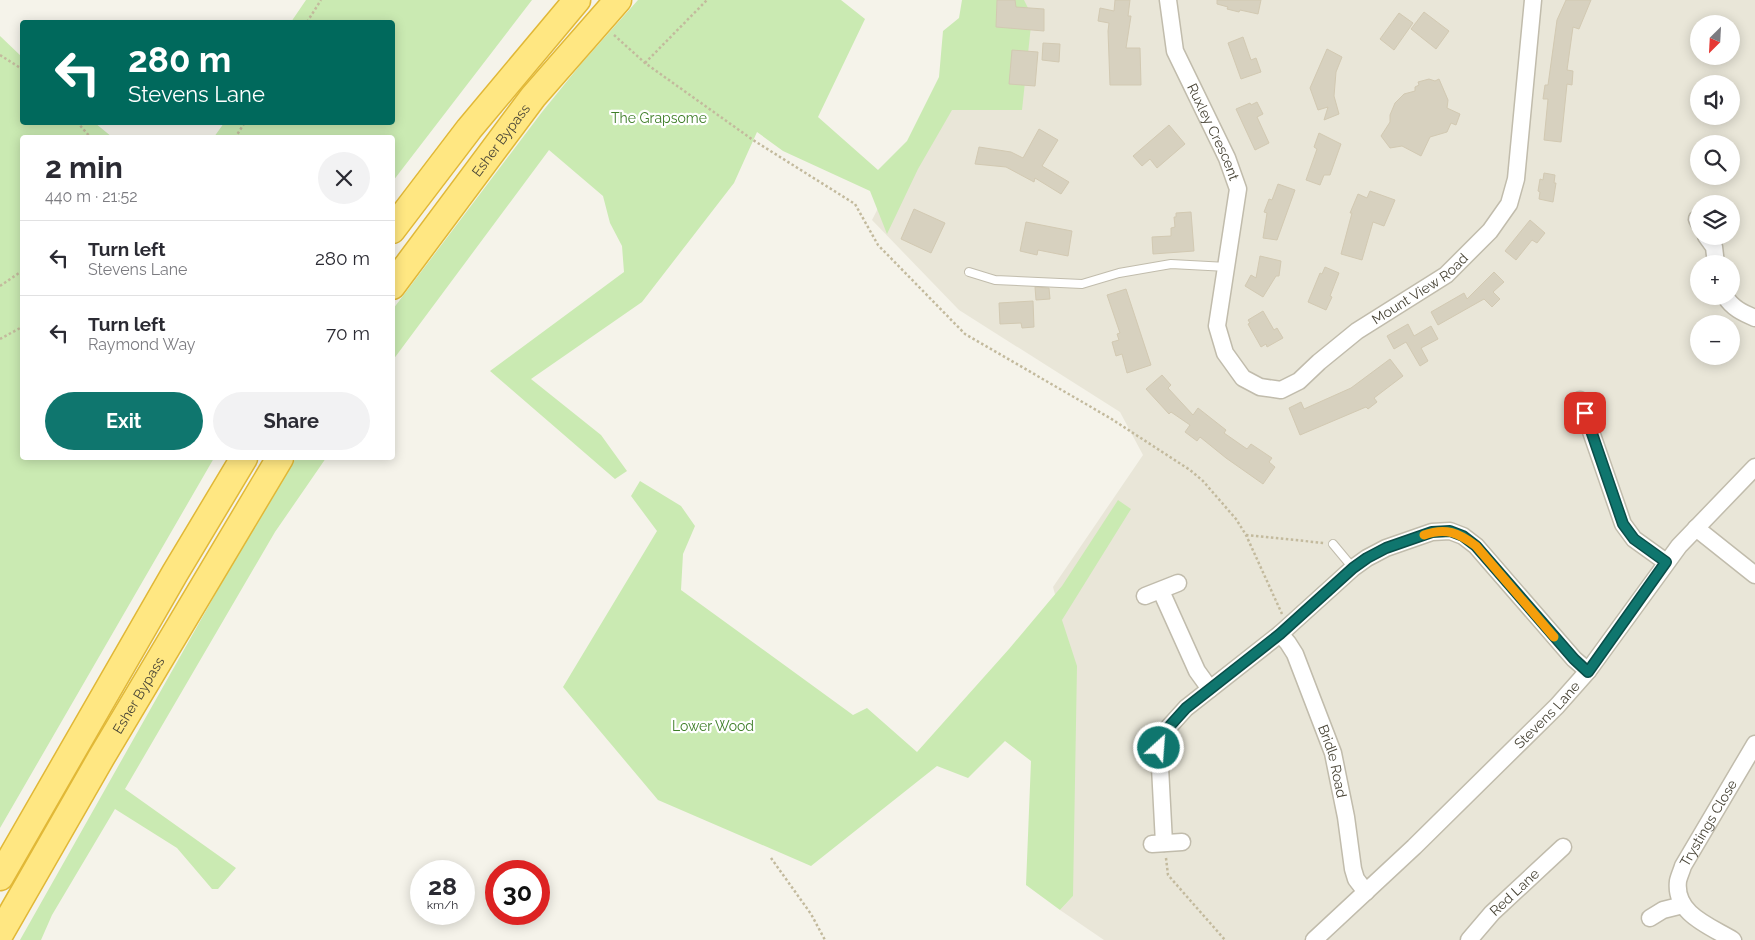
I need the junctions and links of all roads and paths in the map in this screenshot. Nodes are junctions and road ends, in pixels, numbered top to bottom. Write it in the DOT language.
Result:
graph roads {
  1 [pos="321,0"];
  2 [pos="577,0"];
  3 [pos="618,0"];
  4 [pos="708,0"];
  5 [pos="1168,0"];
  6 [pos="1533,0"];
  7 [pos="308,20"];
  8 [pos="612,33"];
  9 [pos="0,55"];
  10 [pos="645,63"];
  11 [pos="20,68"];
  12 [pos="80,125"];
  13 [pos="88,135"];
  14 [pos="395,226"];
  15 [pos="1227,267"];
  16 [pos="20,272"];
  17 [pos="969,272"];
  18 [pos="395,282"];
  19 [pos="0,286"];
  20 [pos="1731,305"];
  21 [pos="1755,318"];
  22 [pos="20,328"];
  23 [pos="0,339"];
  24 [pos="1580,400"];
  25 [pos="243,460"];
  26 [pos="279,460"];
  27 [pos="1755,467"];
  28 [pos="1696,528"];
  29 [pos="1246,535"];
  30 [pos="1333,544"];
  31 [pos="1666,562"];
  32 [pos="1353,568"];
  33 [pos="1755,575"];
  34 [pos="1178,583"];
  35 [pos="1161,591"];
  36 [pos="1145,596"];
  37 [pos="1284,630"];
  38 [pos="1588,672"];
  39 [pos="1210,689"];
  40 [pos="1755,744"];
  41 [pos="1182,842"];
  42 [pos="1158,843"];
  43 [pos="1563,847"];
  44 [pos="770,858"];
  45 [pos="0,877"];
  46 [pos="1366,892"];
  47 [pos="1683,905"];
  48 [pos="1650,918"];
  49 [pos="0,934"];
  50 [pos="825,940"];
  51 [pos="1225,940"];
  52 [pos="1314,940"];
  53 [pos="1469,940"];
  54 [pos="1733,940"];
  1 -- 7 [label="path"];
  2 -- 14 [label="highway"];
  3 -- 18 [label="highway, Esher Bypass"];
  4 -- 10 [label="path"];
  5 -- 15 [label="street, Ruxley Crescent"];
  6 -- 15 [label="street, Mount View Road"];
  8 -- 10 [label="path"];
  9 -- 11 [label="path"];
  10 -- 29 [label="path"];
  12 -- 13 [label="path"];
  15 -- 17 [label="lane"];
  16 -- 19 [label="path"];
  20 -- 21 [label="street"];
  22 -- 23 [label="path"];
  24 -- 31 [label="street"];
  25 -- 45 [label="highway, Esher Bypass"];
  26 -- 49 [label="highway, Esher Bypass"];
  27 -- 28 [label="street, Stevens Lane"];
  28 -- 31 [label="street, Stevens Lane"];
  28 -- 33 [label="street"];
  29 -- 30 [label="path"];
  29 -- 37 [label="path"];
  30 -- 32 [label="lane"];
  31 -- 38 [label="street, Stevens Lane"];
  32 -- 37 [label="street"];
  32 -- 38 [label="street"];
  34 -- 35 [label="street"];
  35 -- 36 [label="street"];
  35 -- 39 [label="street"];
  37 -- 39 [label="street"];
  37 -- 46 [label="street, Bridle Road"];
  38 -- 46 [label="street, Stevens Lane"];
  39 -- 42 [label="street"];
  40 -- 47 [label="street, Trystings Close"];
  41 -- 42 [label="street"];
  42 -- 51 [label="path"];
  43 -- 53 [label="street, Red Lane"];
  44 -- 50 [label="path"];
  46 -- 52 [label="street, Stevens Lane"];
  47 -- 48 [label="street"];
  47 -- 54 [label="street"];
}
